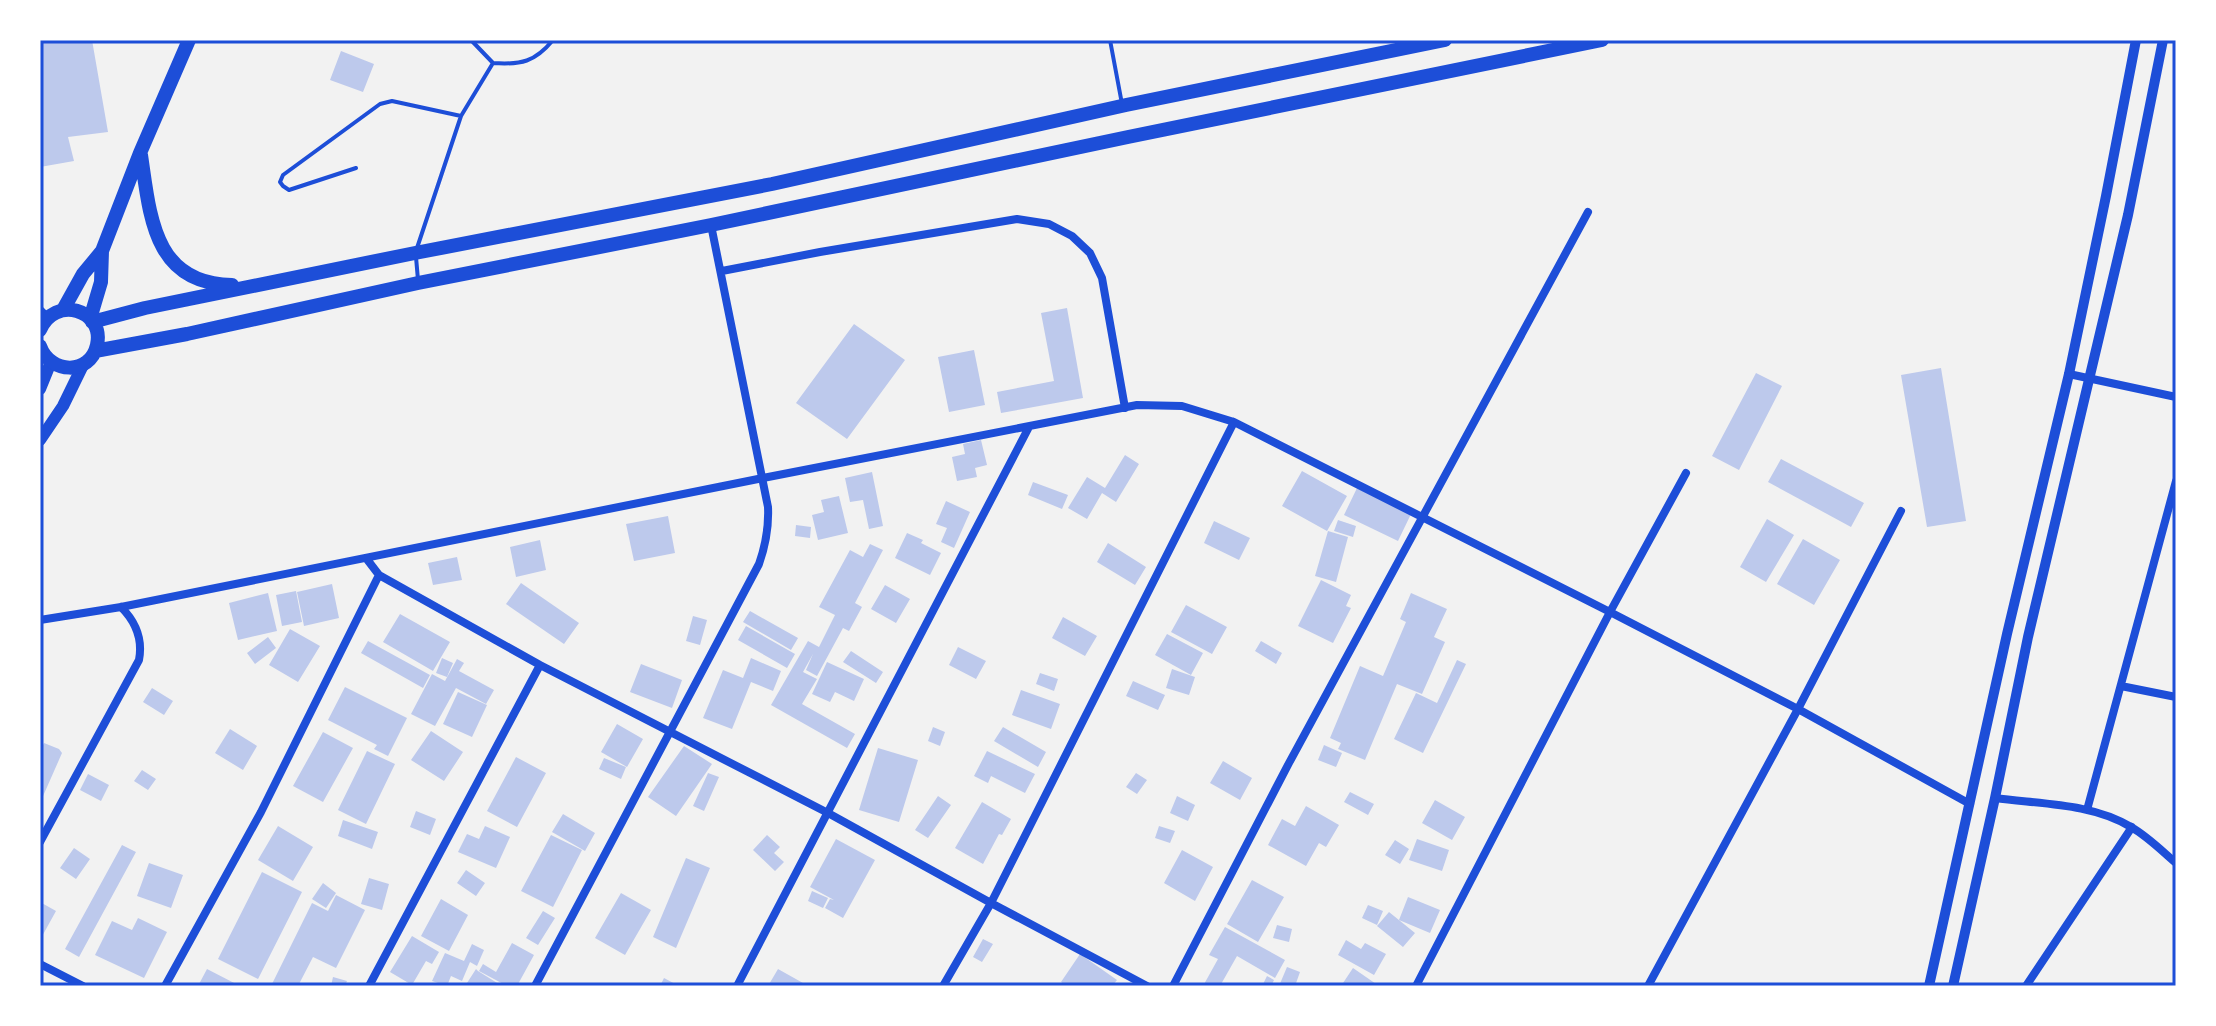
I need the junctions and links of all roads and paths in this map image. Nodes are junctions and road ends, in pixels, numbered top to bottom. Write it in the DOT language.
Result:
graph roads {
  1 [pos="189,40"];
  2 [pos="471,40"];
  3 [pos="553,40"];
  4 [pos="1110,40"];
  5 [pos="1445,40"];
  6 [pos="1602,40"];
  7 [pos="2136,40"];
  8 [pos="2163,40"];
  9 [pos="493,63"];
  10 [pos="1123,106"];
  11 [pos="461,116"];
  12 [pos="140,153"];
  13 [pos="356,168"];
  14 [pos="1588,212"];
  15 [pos="711,225"];
  16 [pos="102,251"];
  17 [pos="415,253"];
  18 [pos="722,271"];
  19 [pos="418,283"];
  20 [pos="256,285"];
  21 [pos="46,319"];
  22 [pos="91,320"];
  23 [pos="95,351"];
  24 [pos="44,356"];
  25 [pos="84,363"];
  26 [pos="2069,374"];
  27 [pos="2090,378"];
  28 [pos="40,389"];
  29 [pos="2176,397"];
  30 [pos="1125,408"];
  31 [pos="1234,422"];
  32 [pos="1029,427"];
  33 [pos="40,440"];
  34 [pos="1686,473"];
  35 [pos="763,478"];
  36 [pos="2176,481"];
  37 [pos="1901,511"];
  38 [pos="1422,519"];
  39 [pos="366,558"];
  40 [pos="379,575"];
  41 [pos="121,607"];
  42 [pos="1610,612"];
  43 [pos="40,620"];
  44 [pos="540,665"];
  45 [pos="2121,686"];
  46 [pos="2176,697"];
  47 [pos="1798,709"];
  48 [pos="670,732"];
  49 [pos="1995,798"];
  50 [pos="1970,804"];
  51 [pos="2087,810"];
  52 [pos="828,813"];
  53 [pos="2132,827"];
  54 [pos="40,842"];
  55 [pos="2176,863"];
  56 [pos="991,903"];
  57 [pos="40,964"];
  58 [pos="83,986"];
  59 [pos="165,986"];
  60 [pos="369,986"];
  61 [pos="535,986"];
  62 [pos="737,986"];
  63 [pos="943,986"];
  64 [pos="1147,986"];
  65 [pos="1173,986"];
  66 [pos="1416,986"];
  67 [pos="1648,986"];
  68 [pos="1929,986"];
  69 [pos="1953,986"];
  70 [pos="2026,986"];
  1 -- 12 [label="main road"];
  2 -- 9 [label="lane"];
  3 -- 9 [label="lane"];
  4 -- 10 [label="lane"];
  5 -- 10 [label="main road"];
  6 -- 15 [label="main road"];
  7 -- 26 [label="street"];
  8 -- 27 [label="street"];
  9 -- 11 [label="lane"];
  10 -- 17 [label="main road"];
  11 -- 13 [label="lane"];
  11 -- 17 [label="lane"];
  12 -- 16 [label="main road"];
  12 -- 20 [label="main road"];
  14 -- 38 [label="street"];
  15 -- 18 [label="street"];
  15 -- 19 [label="main road"];
  16 -- 21 [label="main road"];
  16 -- 22 [label="main road"];
  17 -- 19 [label="lane"];
  17 -- 20 [label="main road"];
  18 -- 30 [label="street"];
  18 -- 35 [label="street"];
  19 -- 23 [label="main road"];
  20 -- 22 [label="main road"];
  21 -- 22 [label="main road"];
  22 -- 23 [label="main road"];
  23 -- 25 [label="main road"];
  24 -- 25 [label="main road"];
  24 -- 28 [label="main road"];
  25 -- 33 [label="main road"];
  26 -- 27 [label="street"];
  26 -- 50 [label="street"];
  27 -- 29 [label="street"];
  27 -- 49 [label="street"];
  30 -- 31 [label="street"];
  30 -- 32 [label="street"];
  31 -- 38 [label="street"];
  31 -- 56 [label="street"];
  32 -- 35 [label="street"];
  32 -- 52 [label="street"];
  34 -- 42 [label="street"];
  35 -- 39 [label="street"];
  35 -- 48 [label="street"];
  36 -- 45 [label="street"];
  37 -- 47 [label="street"];
  38 -- 42 [label="street"];
  38 -- 65 [label="street"];
  39 -- 40 [label="street"];
  39 -- 41 [label="street"];
  40 -- 44 [label="street"];
  40 -- 59 [label="street"];
  41 -- 43 [label="street"];
  41 -- 54 [label="street"];
  42 -- 47 [label="street"];
  42 -- 66 [label="street"];
  44 -- 48 [label="street"];
  44 -- 60 [label="street"];
  45 -- 46 [label="street"];
  45 -- 51 [label="street"];
  47 -- 50 [label="street"];
  47 -- 67 [label="street"];
  48 -- 52 [label="street"];
  48 -- 61 [label="street"];
  49 -- 51 [label="street"];
  49 -- 69 [label="street"];
  50 -- 68 [label="street"];
  51 -- 53 [label="street"];
  52 -- 56 [label="street"];
  52 -- 62 [label="street"];
  53 -- 55 [label="street"];
  53 -- 70 [label="street"];
  56 -- 63 [label="street"];
  56 -- 64 [label="street"];
  57 -- 58 [label="street"];
}
